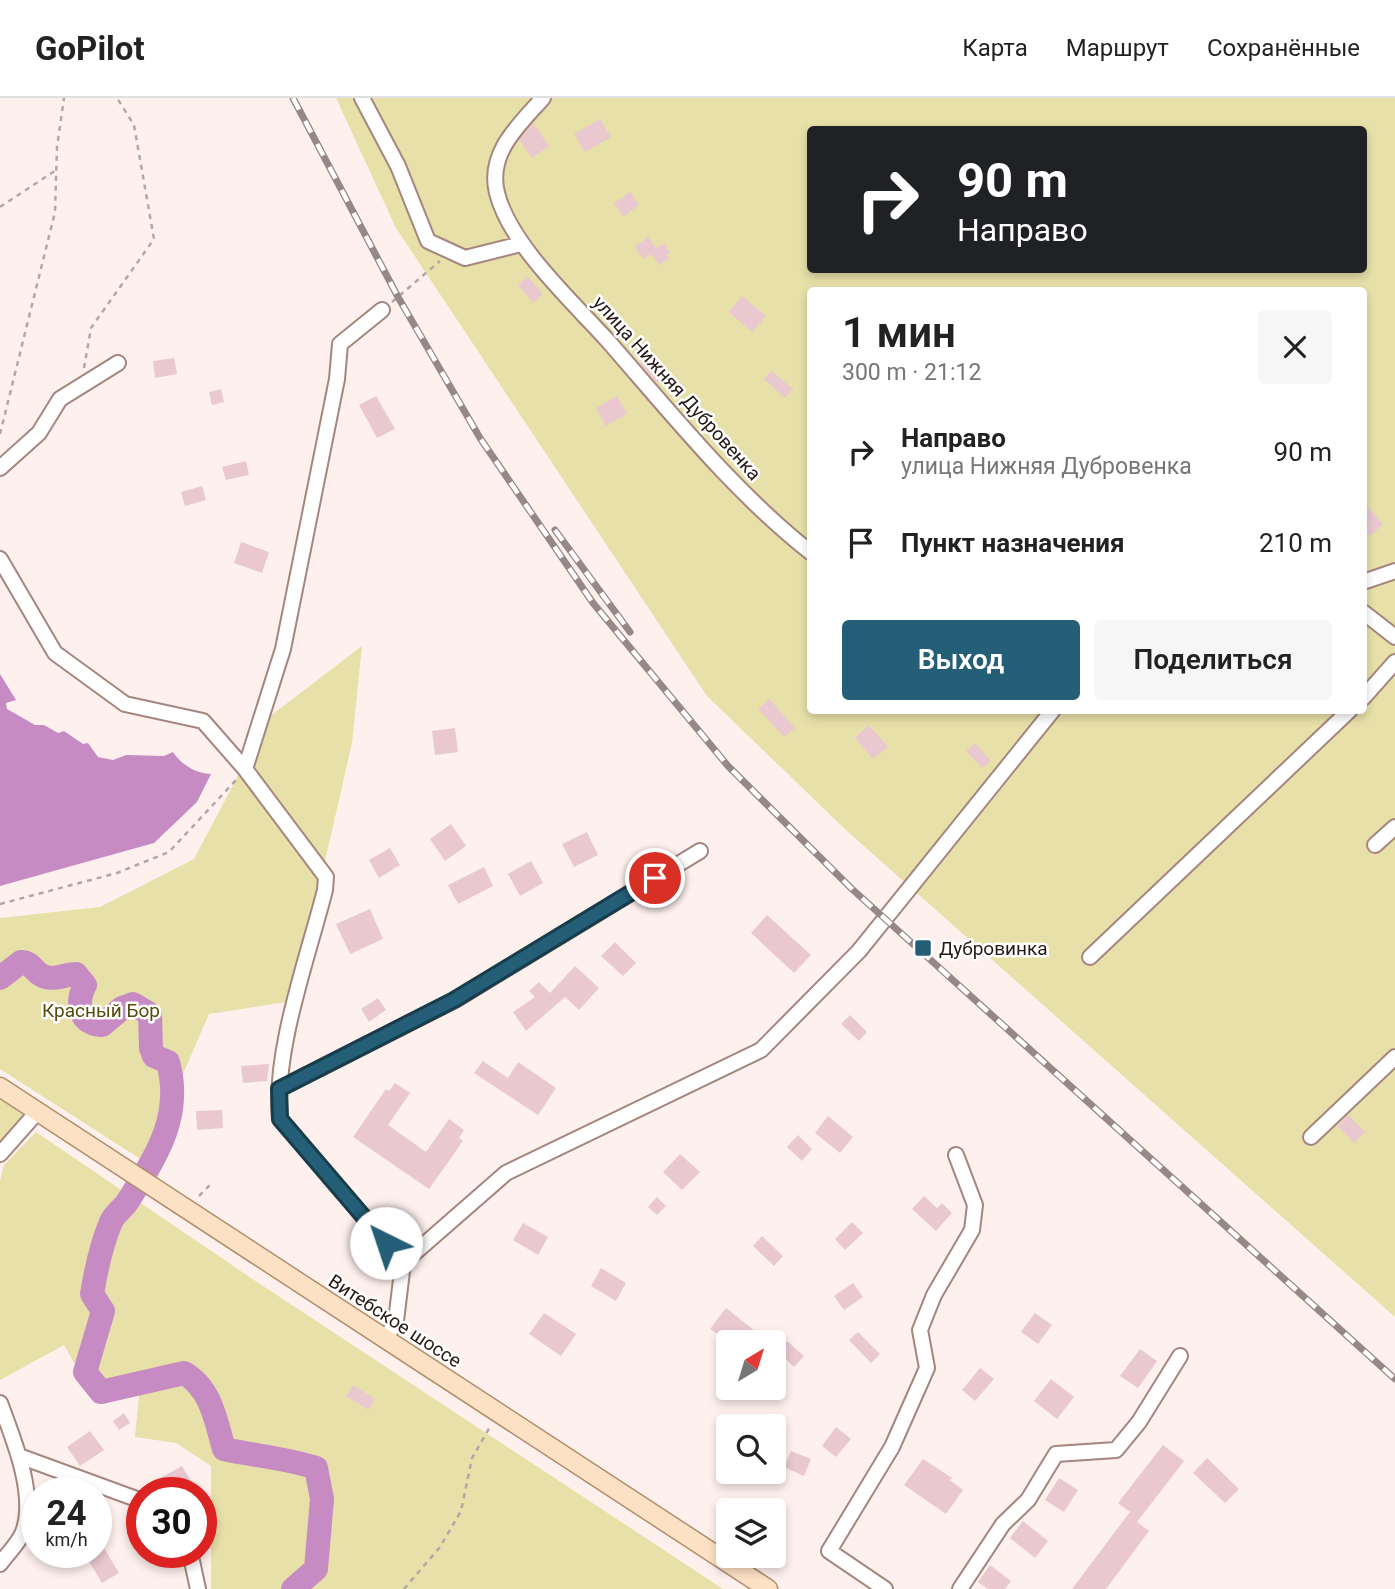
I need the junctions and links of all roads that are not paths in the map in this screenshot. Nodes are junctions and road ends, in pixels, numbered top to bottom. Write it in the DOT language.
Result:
graph roads {
  1 [pos="362,98"];
  2 [pos="543,98"];
  3 [pos="521,244"];
  4 [pos="382,310"];
  5 [pos="118,363"];
  6 [pos="0,468"];
  7 [pos="807,549"];
  8 [pos="0,559"];
  9 [pos="1395,571"];
  10 [pos="1367,581"];
  11 [pos="1367,615"];
  12 [pos="1395,637"];
  13 [pos="1395,662"];
  14 [pos="1367,694"];
  15 [pos="1051,714"];
  16 [pos="1346,714"];
  17 [pos="245,769"];
  18 [pos="1395,827"];
  19 [pos="1375,845"];
  20 [pos="700,851"];
  21 [pos="1090,957"];
  22 [pos="1395,1057"];
  23 [pos="0,1087"];
  24 [pos="279,1089"];
  25 [pos="38,1111"];
  26 [pos="1311,1137"];
  27 [pos="0,1154"];
  28 [pos="956,1156"];
  29 [pos="403,1263"];
  30 [pos="385,1340"];
  31 [pos="1180,1356"];
  32 [pos="0,1403"];
  33 [pos="19,1456"];
  34 [pos="126,1495"];
  35 [pos="0,1564"];
  36 [pos="193,1568"];
  37 [pos="198,1589"];
  38 [pos="768,1589"];
  39 [pos="885,1589"];
  40 [pos="960,1589"];
  1 -- 3 [label="street"];
  2 -- 3 [label="street, улица Нижняя Дубровенка"];
  3 -- 7 [label="street, улица Нижняя Дубровенка"];
  4 -- 17 [label="street"];
  5 -- 6 [label="street"];
  8 -- 17 [label="street"];
  9 -- 10 [label="street"];
  11 -- 12 [label="street"];
  13 -- 14 [label="street"];
  15 -- 29 [label="street"];
  16 -- 21 [label="street"];
  17 -- 24 [label="street"];
  18 -- 19 [label="street"];
  20 -- 24 [label="street"];
  22 -- 26 [label="street"];
  23 -- 25 [label="main road, Витебское шоссе"];
  24 -- 29 [label="street"];
  25 -- 27 [label="street"];
  25 -- 30 [label="main road, Витебское шоссе"];
  28 -- 39 [label="street"];
  29 -- 30 [label="street"];
  30 -- 38 [label="main road, Витебское шоссе"];
  31 -- 40 [label="street"];
  32 -- 33 [label="street"];
  33 -- 34 [label="street"];
  33 -- 35 [label="street"];
  36 -- 37 [label="street"];
}
